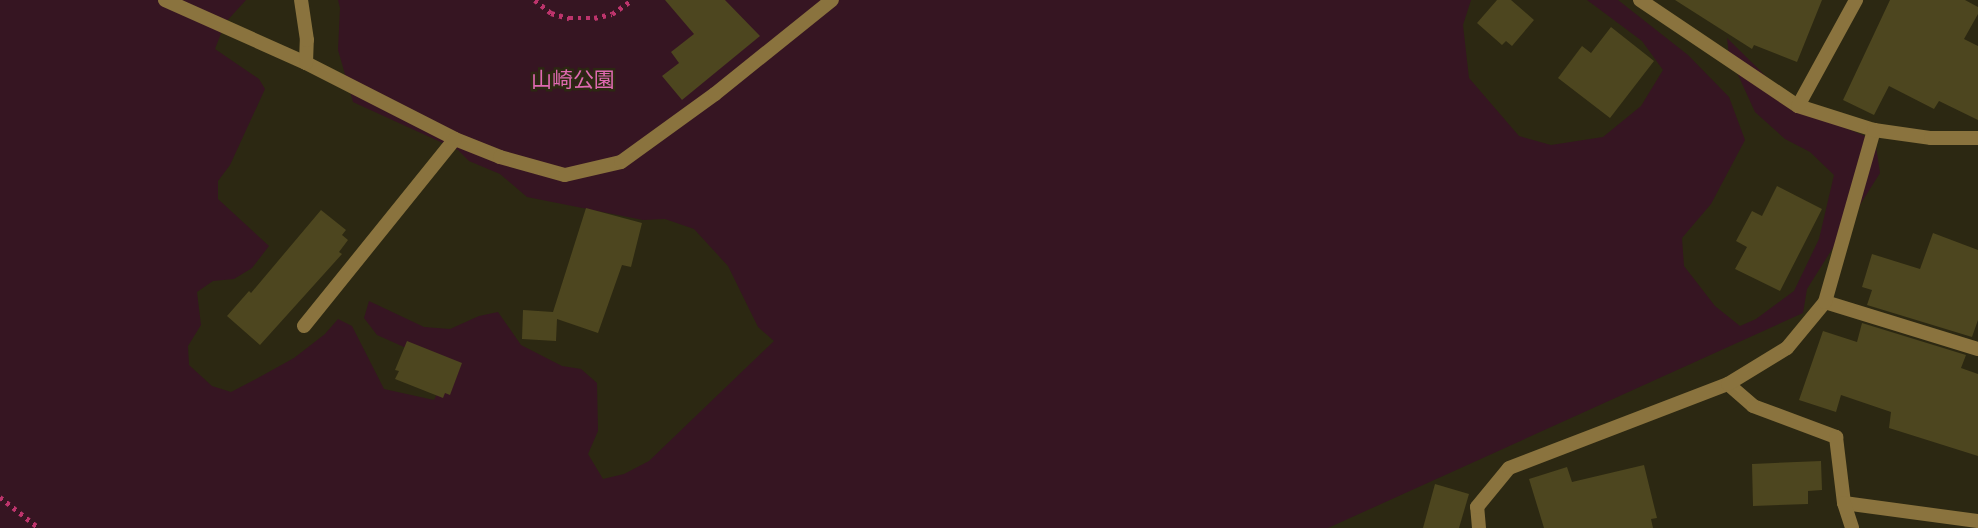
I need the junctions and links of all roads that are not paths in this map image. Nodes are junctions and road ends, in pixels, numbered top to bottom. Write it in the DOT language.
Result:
graph roads {
  1 [pos="165,0"];
  2 [pos="301,0"];
  3 [pos="832,0"];
  4 [pos="1640,0"];
  5 [pos="1856,0"];
  6 [pos="306,63"];
  7 [pos="1798,106"];
  8 [pos="1874,130"];
  9 [pos="1978,138"];
  10 [pos="455,139"];
  11 [pos="1825,302"];
  12 [pos="304,326"];
  13 [pos="1978,349"];
  14 [pos="1728,384"];
  15 [pos="1844,503"];
  16 [pos="1978,521"];
  17 [pos="1479,528"];
  18 [pos="1852,528"];
  1 -- 6 [label="street"];
  2 -- 6 [label="street"];
  3 -- 10 [label="street"];
  4 -- 7 [label="street"];
  5 -- 7 [label="street"];
  6 -- 10 [label="street"];
  7 -- 8 [label="street"];
  8 -- 9 [label="street"];
  8 -- 11 [label="street"];
  10 -- 12 [label="street"];
  11 -- 13 [label="street"];
  11 -- 14 [label="street"];
  14 -- 15 [label="street"];
  14 -- 17 [label="street"];
  15 -- 16 [label="street"];
  15 -- 18 [label="street"];
}
